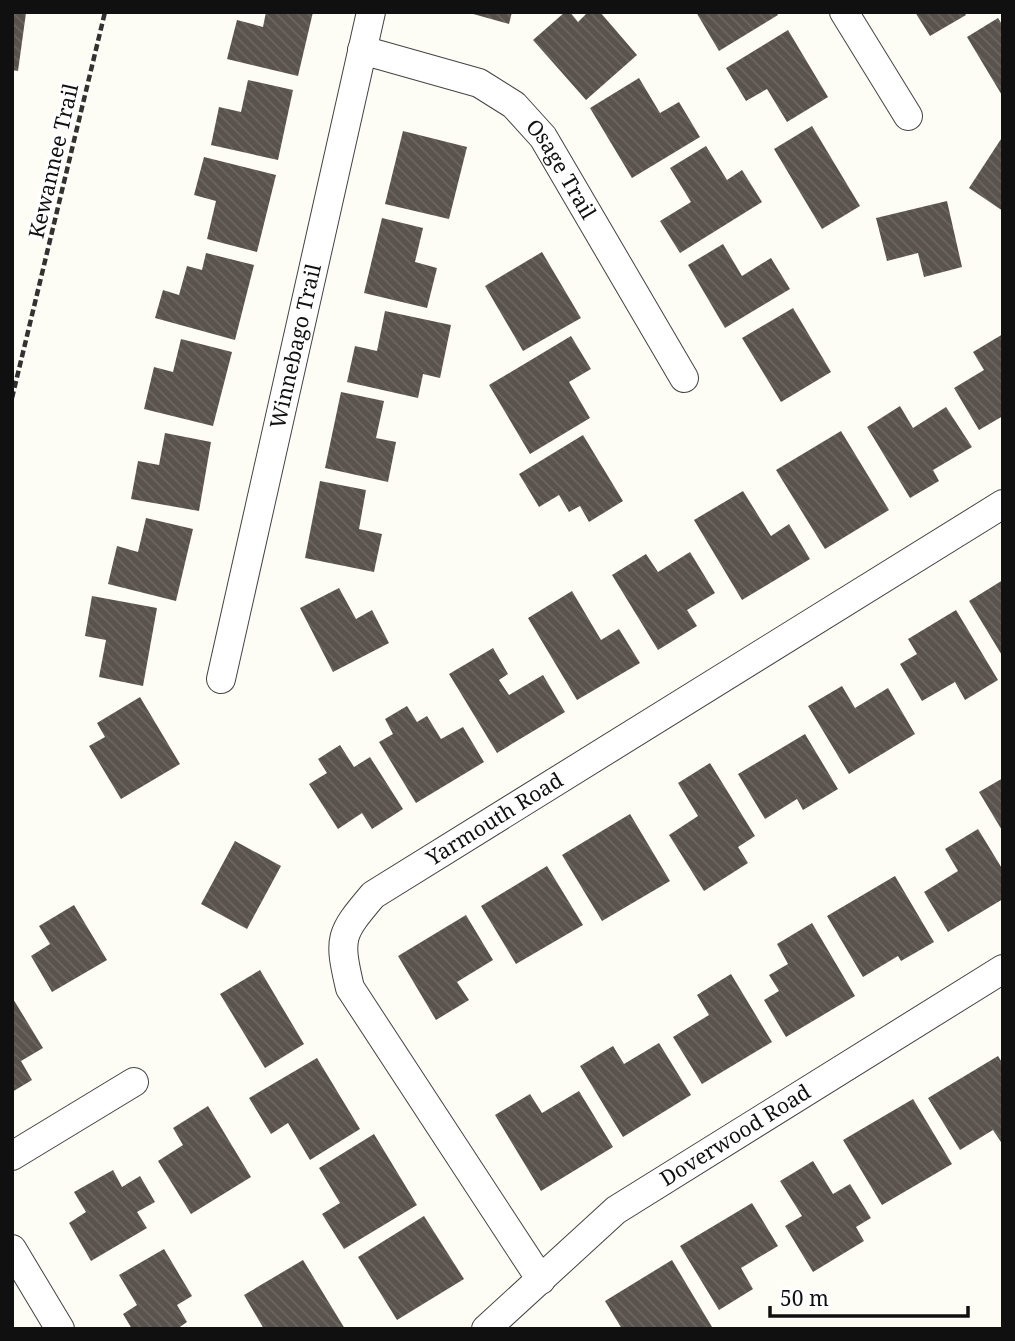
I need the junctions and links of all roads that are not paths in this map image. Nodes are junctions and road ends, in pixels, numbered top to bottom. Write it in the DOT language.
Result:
graph roads {
  1 [pos="371,12"];
  2 [pos="844,12"];
  3 [pos="362,50"];
  4 [pos="908,116"];
  5 [pos="684,378"];
  6 [pos="1003,504"];
  7 [pos="221,679"];
  8 [pos="1003,969"];
  9 [pos="134,1082"];
  10 [pos="12,1157"];
  11 [pos="12,1248"];
  12 [pos="541,1280"];
  13 [pos="61,1329"];
  14 [pos="486,1329"];
  1 -- 3 [label="street, Winnebago Trail"];
  2 -- 4 [label="street"];
  3 -- 5 [label="street, Osage Trail"];
  3 -- 7 [label="street, Winnebago Trail"];
  6 -- 12 [label="street, Yarmouth Road"];
  8 -- 12 [label="street, Doverwood Road"];
  9 -- 10 [label="street"];
  11 -- 13 [label="street"];
  12 -- 14 [label="street, Doverwood Road"];
}
